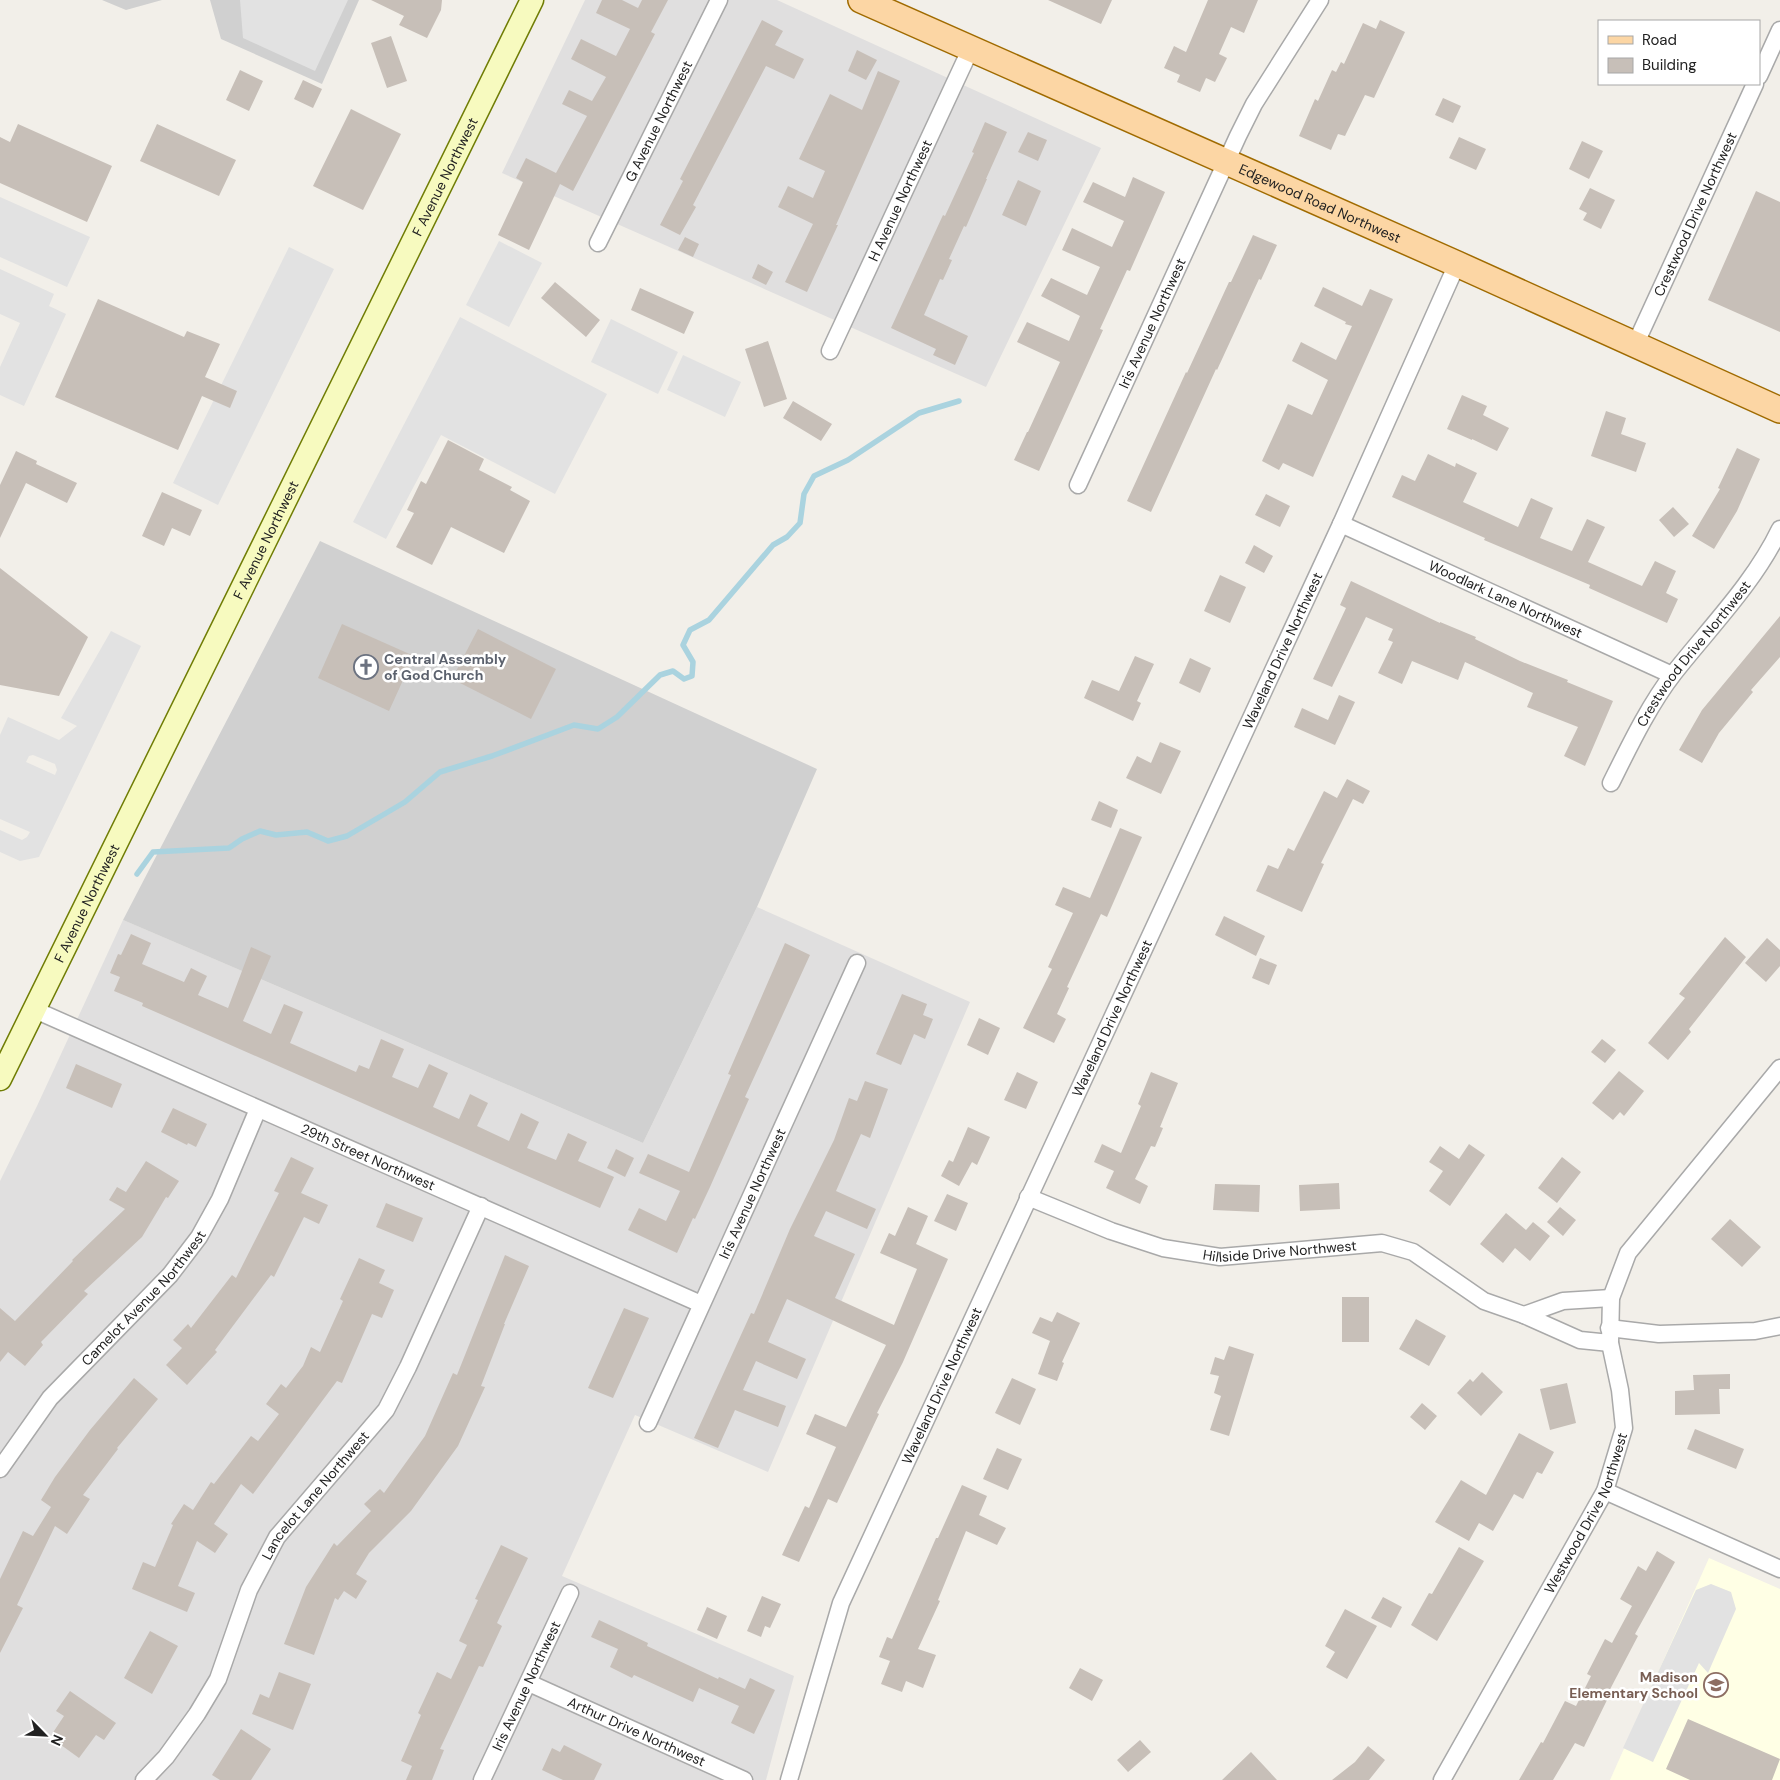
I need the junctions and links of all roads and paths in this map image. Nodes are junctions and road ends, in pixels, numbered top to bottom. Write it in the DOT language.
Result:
graph roads {
  1 [pos="532,0"];
  2 [pos="719,0"];
  3 [pos="1320,0"];
  4 [pos="877,3"];
  5 [pos="1780,30"];
  6 [pos="971,48"];
  7 [pos="1760,74"];
  8 [pos="1755,85"];
  9 [pos="1225,163"];
  10 [pos="598,243"];
  11 [pos="1457,264"];
  12 [pos="1635,345"];
  13 [pos="830,351"];
  14 [pos="1780,410"];
  15 [pos="1078,485"];
  16 [pos="1341,524"];
  17 [pos="1780,529"];
  18 [pos="1672,675"];
  19 [pos="1611,783"];
  20 [pos="857,963"];
  21 [pos="35,1010"];
  22 [pos="1780,1068"];
  23 [pos="0,1079"];
  24 [pos="258,1108"];
  25 [pos="1028,1197"];
  26 [pos="481,1206"];
  27 [pos="1611,1298"];
  28 [pos="702,1304"];
  29 [pos="1524,1314"];
  30 [pos="1780,1326"];
  31 [pos="1609,1335"];
  32 [pos="648,1423"];
  33 [pos="0,1469"];
  34 [pos="1605,1491"];
  35 [pos="1780,1569"];
  36 [pos="570,1593"];
  37 [pos="529,1683"];
  38 [pos="144,1780"];
  39 [pos="482,1780"];
  40 [pos="744,1780"];
  41 [pos="789,1780"];
  42 [pos="1442,1780"];
  1 -- 21 [label="main road, F Avenue Northwest"];
  2 -- 10 [label="street, G Avenue Northwest"];
  3 -- 9 [label="street, Iris Avenue Northwest"];
  4 -- 6 [label="main road, Edgewood Road Northwest"];
  5 -- 7 [label="street"];
  6 -- 9 [label="main road, Edgewood Road Northwest"];
  6 -- 13 [label="street, H Avenue Northwest"];
  8 -- 12 [label="street, Crestwood Drive Northwest"];
  9 -- 11 [label="main road, Edgewood Road Northwest"];
  9 -- 15 [label="street, Iris Avenue Northwest"];
  11 -- 12 [label="main road, Edgewood Road Northwest"];
  11 -- 16 [label="street, Waveland Drive Northwest"];
  12 -- 14 [label="main road, Edgewood Road Northwest"];
  16 -- 18 [label="street, Woodlark Lane Northwest"];
  16 -- 25 [label="street, Waveland Drive Northwest"];
  17 -- 18 [label="street, Crestwood Drive Northwest"];
  18 -- 19 [label="street, Crestwood Drive Northwest"];
  20 -- 28 [label="street, Iris Avenue Northwest"];
  21 -- 23 [label="main road, F Avenue Northwest"];
  21 -- 24 [label="street, 29th Street Northwest"];
  22 -- 27 [label="street, Westwood Drive Northwest"];
  24 -- 26 [label="street, 29th Street Northwest"];
  24 -- 33 [label="street, Camelot Avenue Northwest"];
  25 -- 29 [label="street, Hillside Drive Northwest"];
  25 -- 41 [label="street, Waveland Drive Northwest"];
  26 -- 28 [label="street, 29th Street Northwest"];
  26 -- 38 [label="street, Lancelot Lane Northwest"];
  27 -- 29 [label="street"];
  27 -- 31 [label="street, Westwood Drive Northwest"];
  28 -- 32 [label="street, Iris Avenue Northwest"];
  29 -- 31 [label="street, Hillside Drive Northwest"];
  30 -- 31 [label="street, Hillside Drive Northwest"];
  31 -- 34 [label="street, Westwood Drive Northwest"];
  34 -- 35 [label="street"];
  34 -- 42 [label="street, Westwood Drive Northwest"];
  36 -- 37 [label="street, Iris Avenue Northwest"];
  37 -- 39 [label="street, Iris Avenue Northwest"];
  37 -- 40 [label="street, Arthur Drive Northwest"];
}
